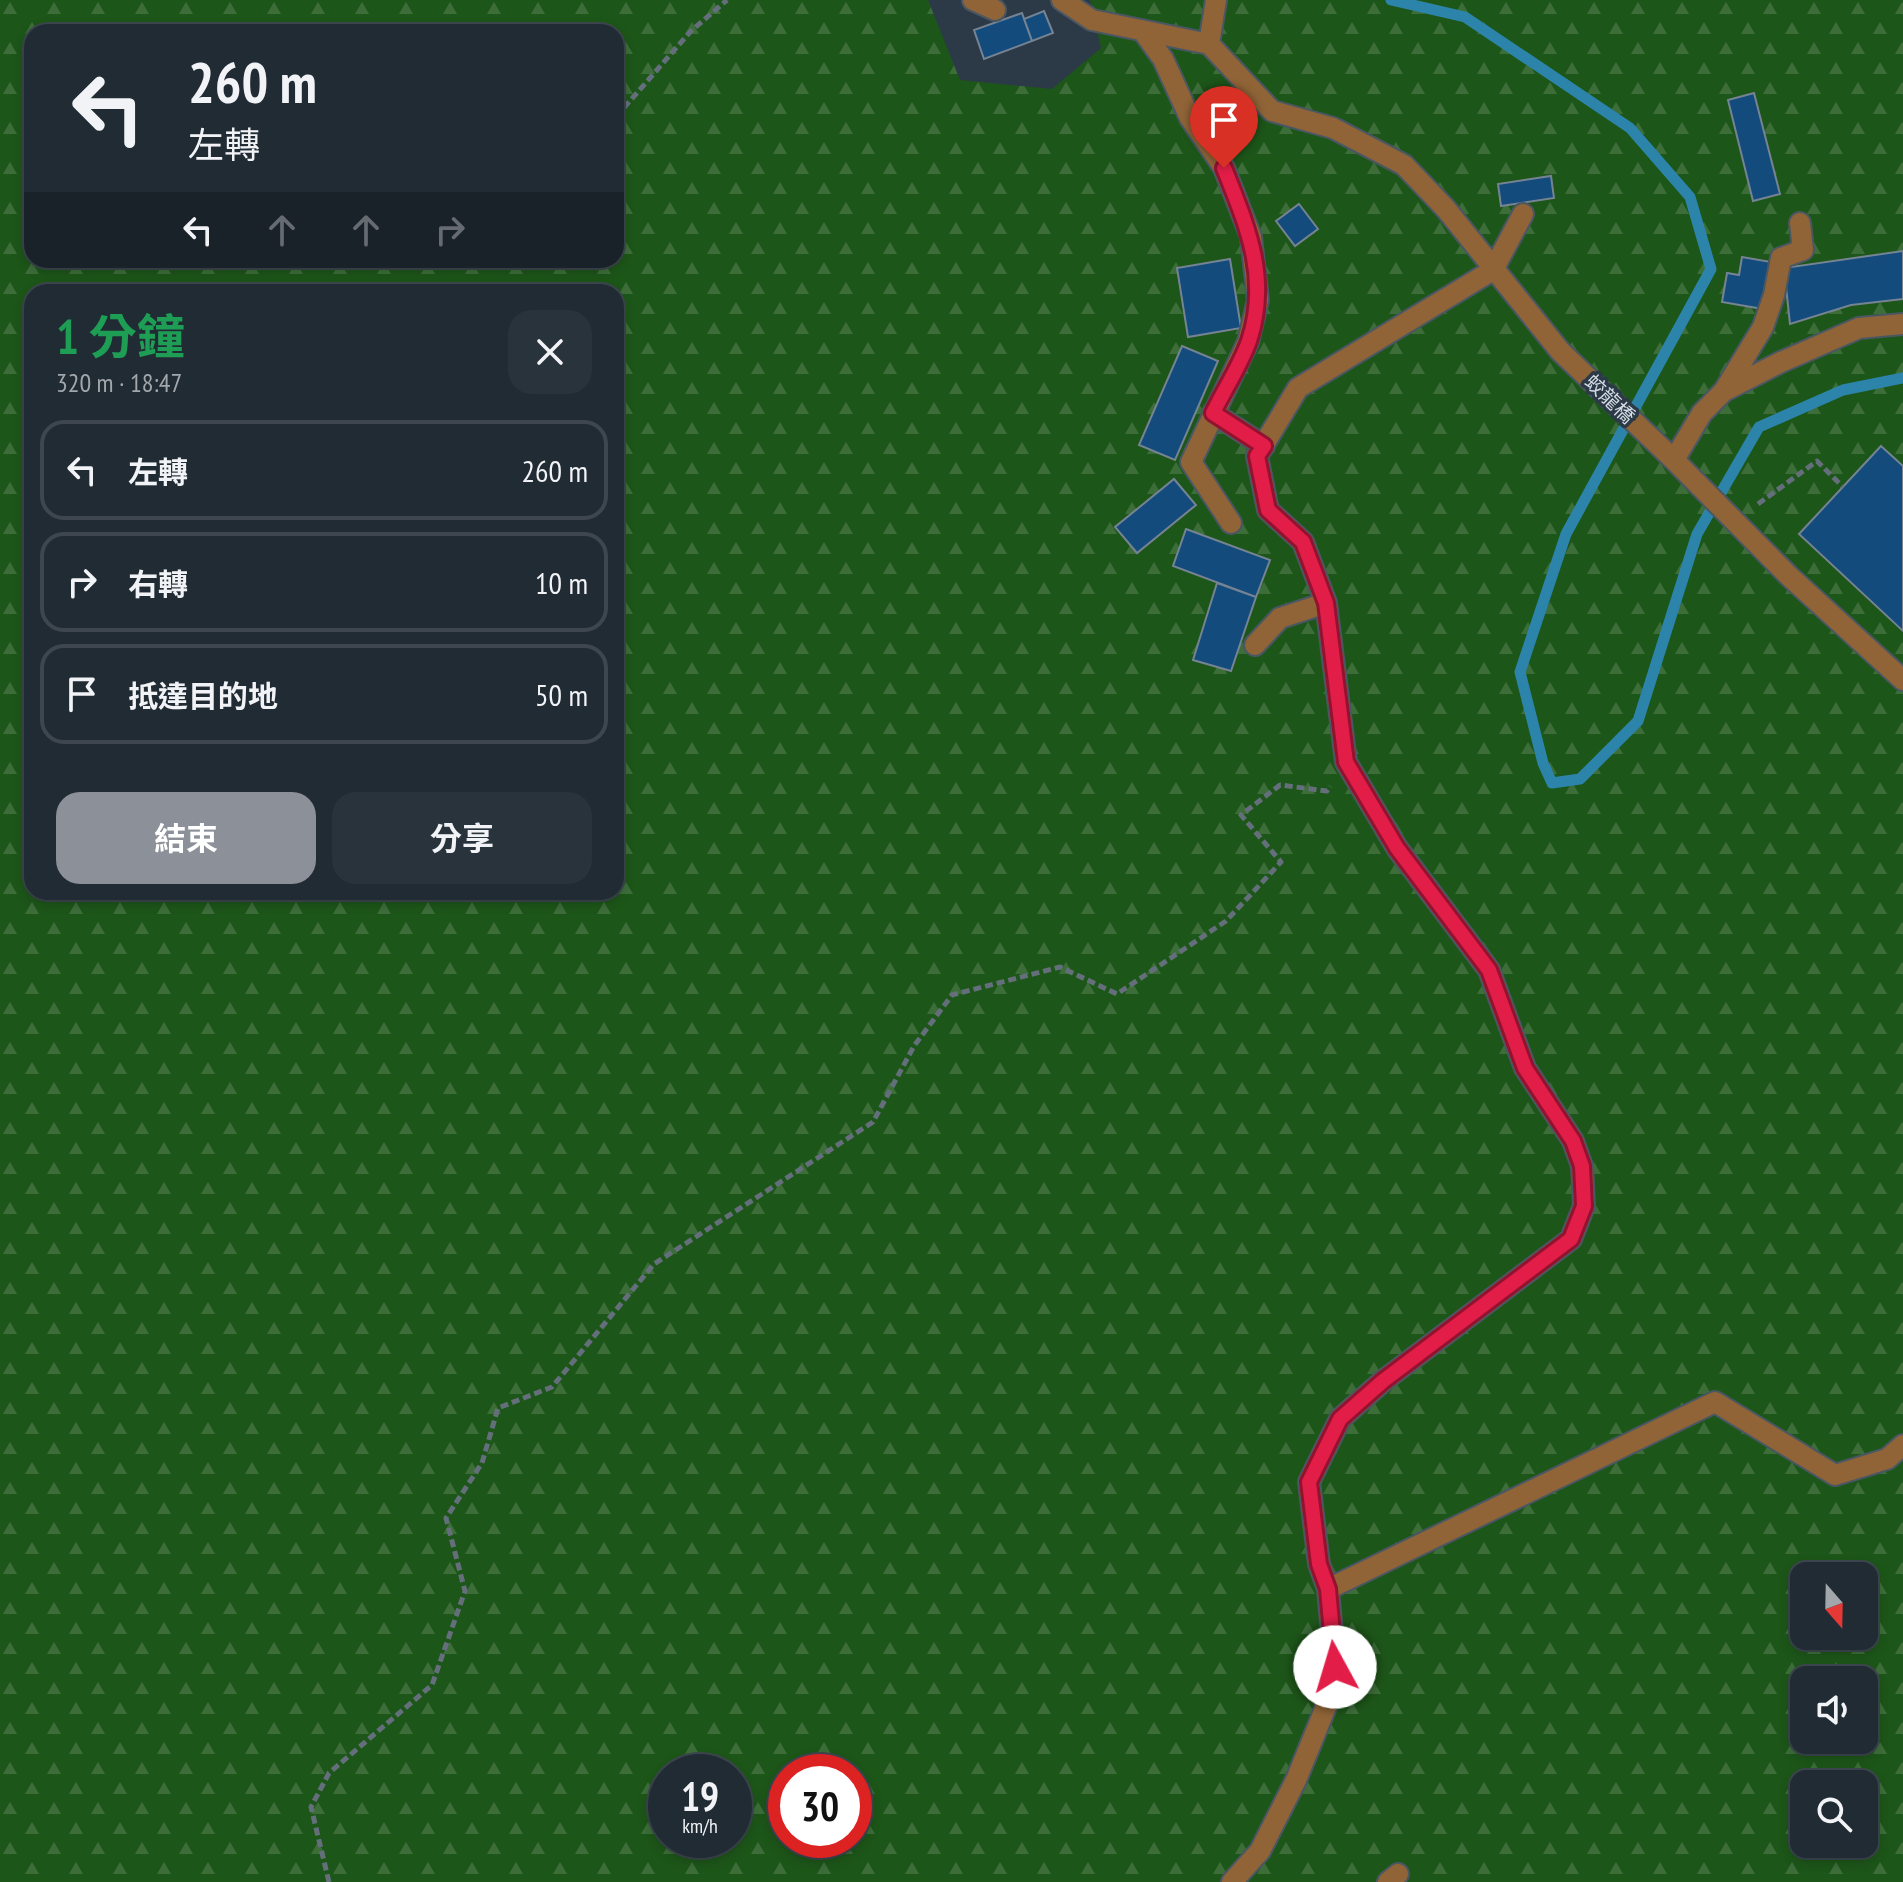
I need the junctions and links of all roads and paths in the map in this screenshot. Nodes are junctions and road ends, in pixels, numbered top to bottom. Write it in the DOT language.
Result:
graph roads {
  1 [pos="727,0"];
  2 [pos="973,0"];
  3 [pos="1062,0"];
  4 [pos="1216,0"];
  5 [pos="995,10"];
  6 [pos="1142,30"];
  7 [pos="1209,44"];
  8 [pos="624,108"];
  9 [pos="1523,214"];
  10 [pos="1800,223"];
  11 [pos="1493,270"];
  12 [pos="1903,324"];
  13 [pos="1724,391"];
  14 [pos="1213,413"];
  15 [pos="1264,446"];
  16 [pos="1674,460"];
  17 [pos="1843,487"];
  18 [pos="1778,488"];
  19 [pos="1231,523"];
  20 [pos="1326,603"];
  21 [pos="1255,645"];
  22 [pos="1903,680"];
  23 [pos="1346,762"];
  24 [pos="1903,1445"];
  25 [pos="1328,1589"];
  26 [pos="329,1882"];
  27 [pos="1232,1882"];
  1 -- 8 [label="path"];
  2 -- 5 [label="street"];
  3 -- 6 [label="street"];
  4 -- 7 [label="street"];
  6 -- 7 [label="street"];
  6 -- 14 [label="street"];
  7 -- 11 [label="street, 蛟龍橋"];
  9 -- 11 [label="street"];
  10 -- 13 [label="street"];
  11 -- 15 [label="street"];
  11 -- 16 [label="street, 蛟龍橋"];
  12 -- 13 [label="street"];
  13 -- 16 [label="street"];
  14 -- 15 [label="street"];
  14 -- 19 [label="street"];
  15 -- 20 [label="street"];
  16 -- 22 [label="street, 蛟龍橋"];
  17 -- 18 [label="path"];
  20 -- 21 [label="street"];
  20 -- 23 [label="street"];
  23 -- 25 [label="street"];
  23 -- 26 [label="path"];
  24 -- 25 [label="street"];
  25 -- 27 [label="street"];
}
